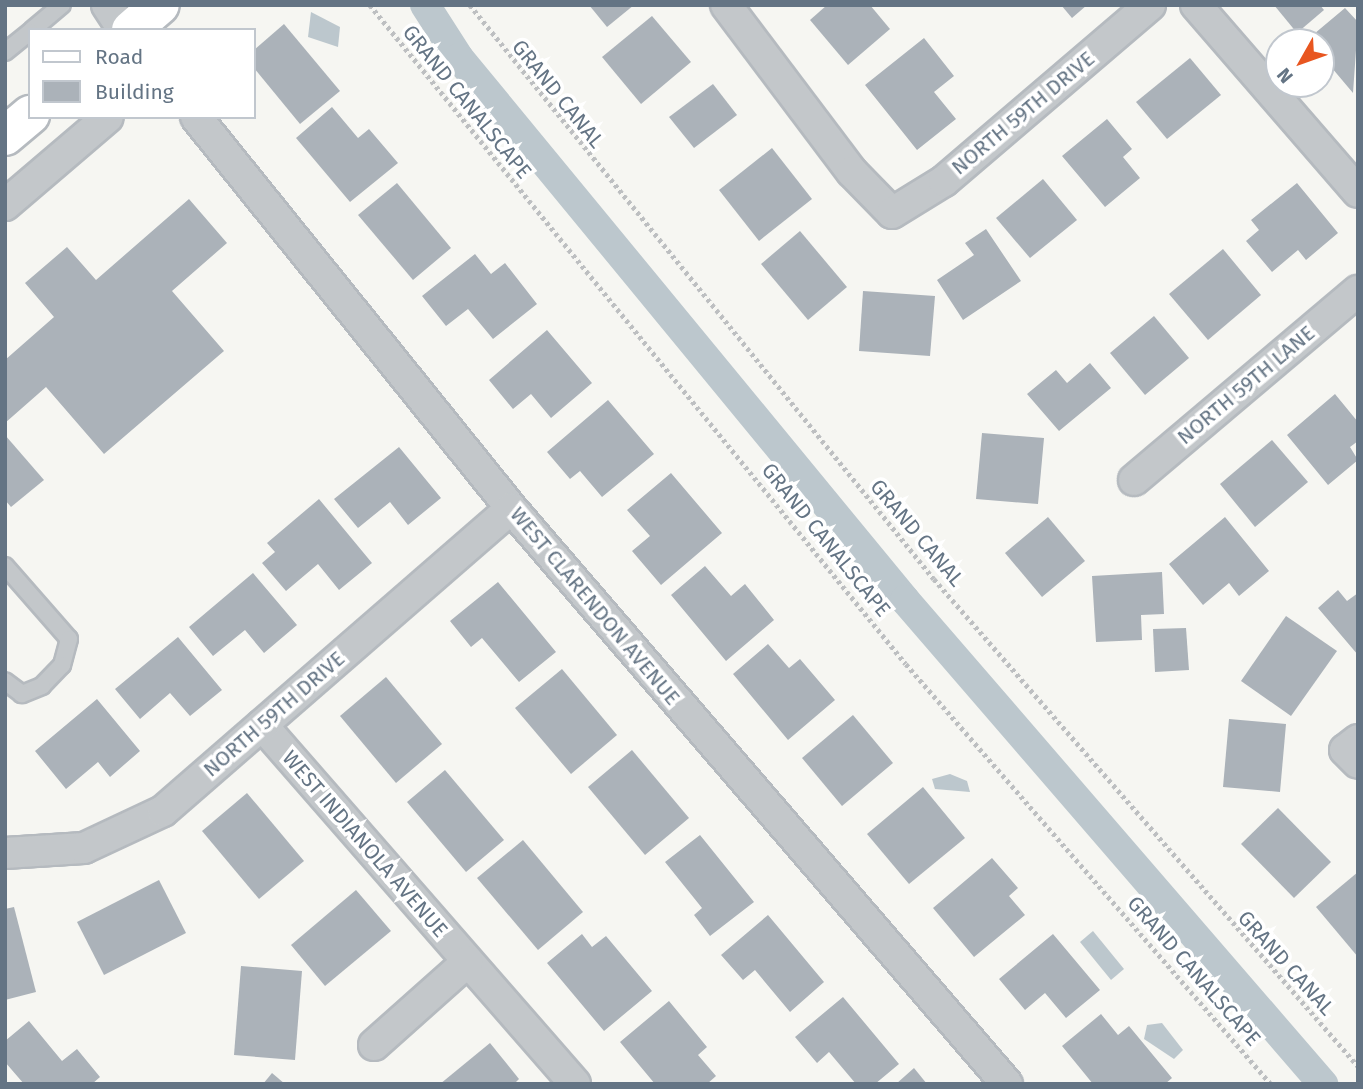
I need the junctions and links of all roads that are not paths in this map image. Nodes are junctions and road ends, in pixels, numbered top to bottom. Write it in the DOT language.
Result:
graph roads {
  1 [pos="62,5"];
  2 [pos="107,5"];
  3 [pos="160,5"];
  4 [pos="726,5"];
  5 [pos="1150,5"];
  6 [pos="1196,5"];
  7 [pos="35,28"];
  8 [pos="122,28"];
  9 [pos="133,28"];
  10 [pos="28,33"];
  11 [pos="5,52"];
  12 [pos="28,117"];
  13 [pos="106,119"];
  14 [pos="199,119"];
  15 [pos="5,136"];
  16 [pos="1358,192"];
  17 [pos="5,205"];
  18 [pos="1358,291"];
  19 [pos="1134,480"];
  20 [pos="511,508"];
  21 [pos="5,566"];
  22 [pos="5,681"];
  23 [pos="262,725"];
  24 [pos="5,853"];
  25 [pos="467,962"];
  26 [pos="374,1045"];
  27 [pos="575,1084"];
  28 [pos="1007,1084"];
  1 -- 7 [label="lane"];
  2 -- 8 [label="street"];
  3 -- 9 [label="main road"];
  4 -- 5 [label="street, NORTH 59TH DRIVE"];
  6 -- 16 [label="street"];
  10 -- 11 [label="lane"];
  12 -- 15 [label="main road"];
  13 -- 17 [label="street"];
  14 -- 20 [label="street, WEST CLARENDON AVENUE"];
  18 -- 19 [label="street, NORTH 59TH LANE"];
  20 -- 23 [label="street, NORTH 59TH DRIVE"];
  20 -- 28 [label="street, WEST CLARENDON AVENUE"];
  21 -- 22 [label="lane"];
  23 -- 24 [label="street, NORTH 59TH DRIVE"];
  23 -- 25 [label="street, WEST INDIANOLA AVENUE"];
  25 -- 26 [label="street"];
  25 -- 27 [label="street, WEST INDIANOLA AVENUE"];
}
